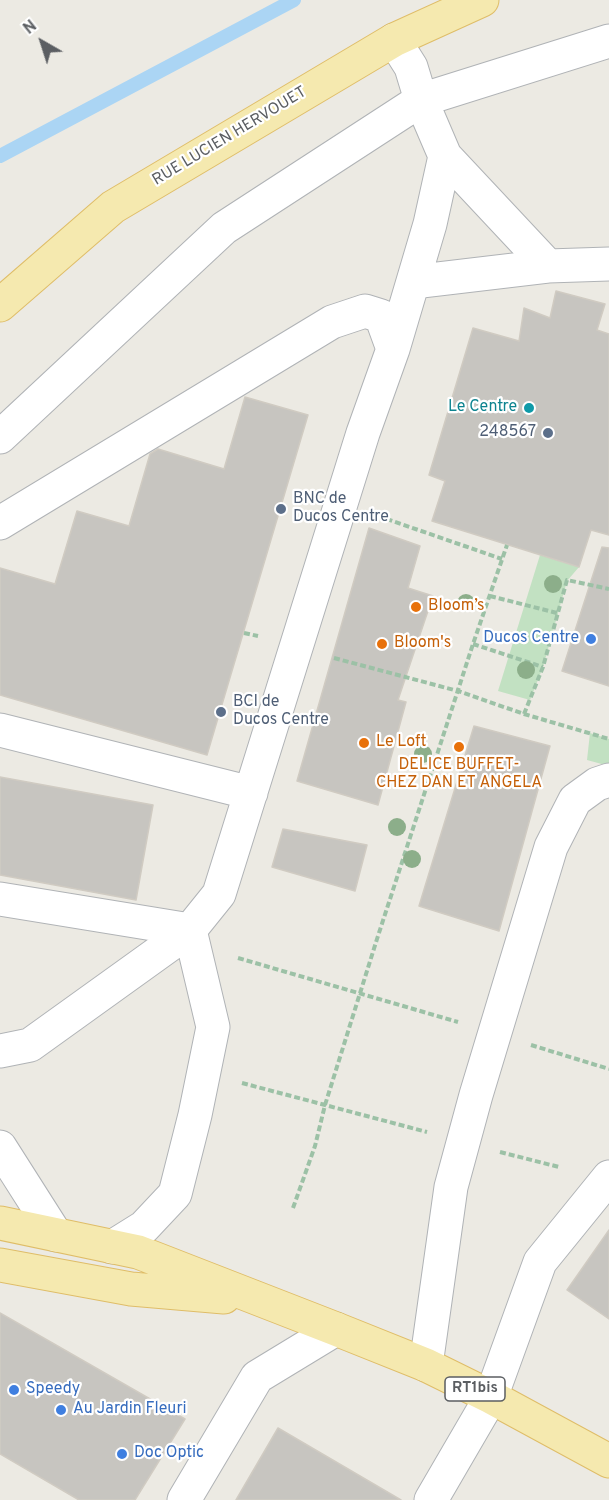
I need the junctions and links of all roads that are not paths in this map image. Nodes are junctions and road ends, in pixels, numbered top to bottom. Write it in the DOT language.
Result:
graph roads {
  1 [pos="482,0"];
  2 [pos="394,40"];
  3 [pos="609,41"];
  4 [pos="421,100"];
  5 [pos="446,156"];
  6 [pos="609,264"];
  7 [pos="548,266"];
  8 [pos="412,282"];
  9 [pos="0,306"];
  10 [pos="393,349"];
  11 [pos="0,437"];
  12 [pos="0,524"];
  13 [pos="0,730"];
  14 [pos="609,780"];
  15 [pos="251,793"];
  16 [pos="0,899"];
  17 [pos="190,930"];
  18 [pos="0,1051"];
  19 [pos="0,1147"];
  20 [pos="609,1177"];
  21 [pos="0,1223"];
  22 [pos="56,1235"];
  23 [pos="112,1247"];
  24 [pos="0,1265"];
  25 [pos="261,1301"];
  26 [pos="336,1329"];
  27 [pos="426,1365"];
  28 [pos="491,1397"];
  29 [pos="609,1461"];
  30 [pos="184,1500"];
  31 [pos="431,1500"];
  1 -- 2 [label="main road, RUE LUCIEN HERVOUET"];
  2 -- 4 [label="street"];
  2 -- 9 [label="main road, RUE LUCIEN HERVOUET"];
  3 -- 4 [label="street"];
  4 -- 5 [label="street"];
  4 -- 11 [label="street"];
  5 -- 7 [label="street"];
  5 -- 8 [label="street"];
  6 -- 7 [label="street"];
  7 -- 8 [label="street"];
  8 -- 10 [label="street"];
  10 -- 12 [label="street"];
  10 -- 15 [label="street"];
  13 -- 15 [label="street"];
  14 -- 27 [label="street"];
  15 -- 17 [label="street"];
  16 -- 17 [label="street"];
  17 -- 18 [label="street"];
  17 -- 23 [label="street"];
  19 -- 22 [label="street"];
  20 -- 28 [label="street"];
  21 -- 22 [label="main road, RT1bis"];
  22 -- 23 [label="main road, RT1bis"];
  23 -- 25 [label="main road, RT1bis"];
  24 -- 25 [label="main road, RT1bis"];
  25 -- 26 [label="main road, RT1bis"];
  26 -- 27 [label="main road, RT1bis"];
  26 -- 30 [label="street"];
  27 -- 28 [label="main road, RT1bis"];
  28 -- 29 [label="main road, RT1bis"];
  28 -- 31 [label="street"];
}
